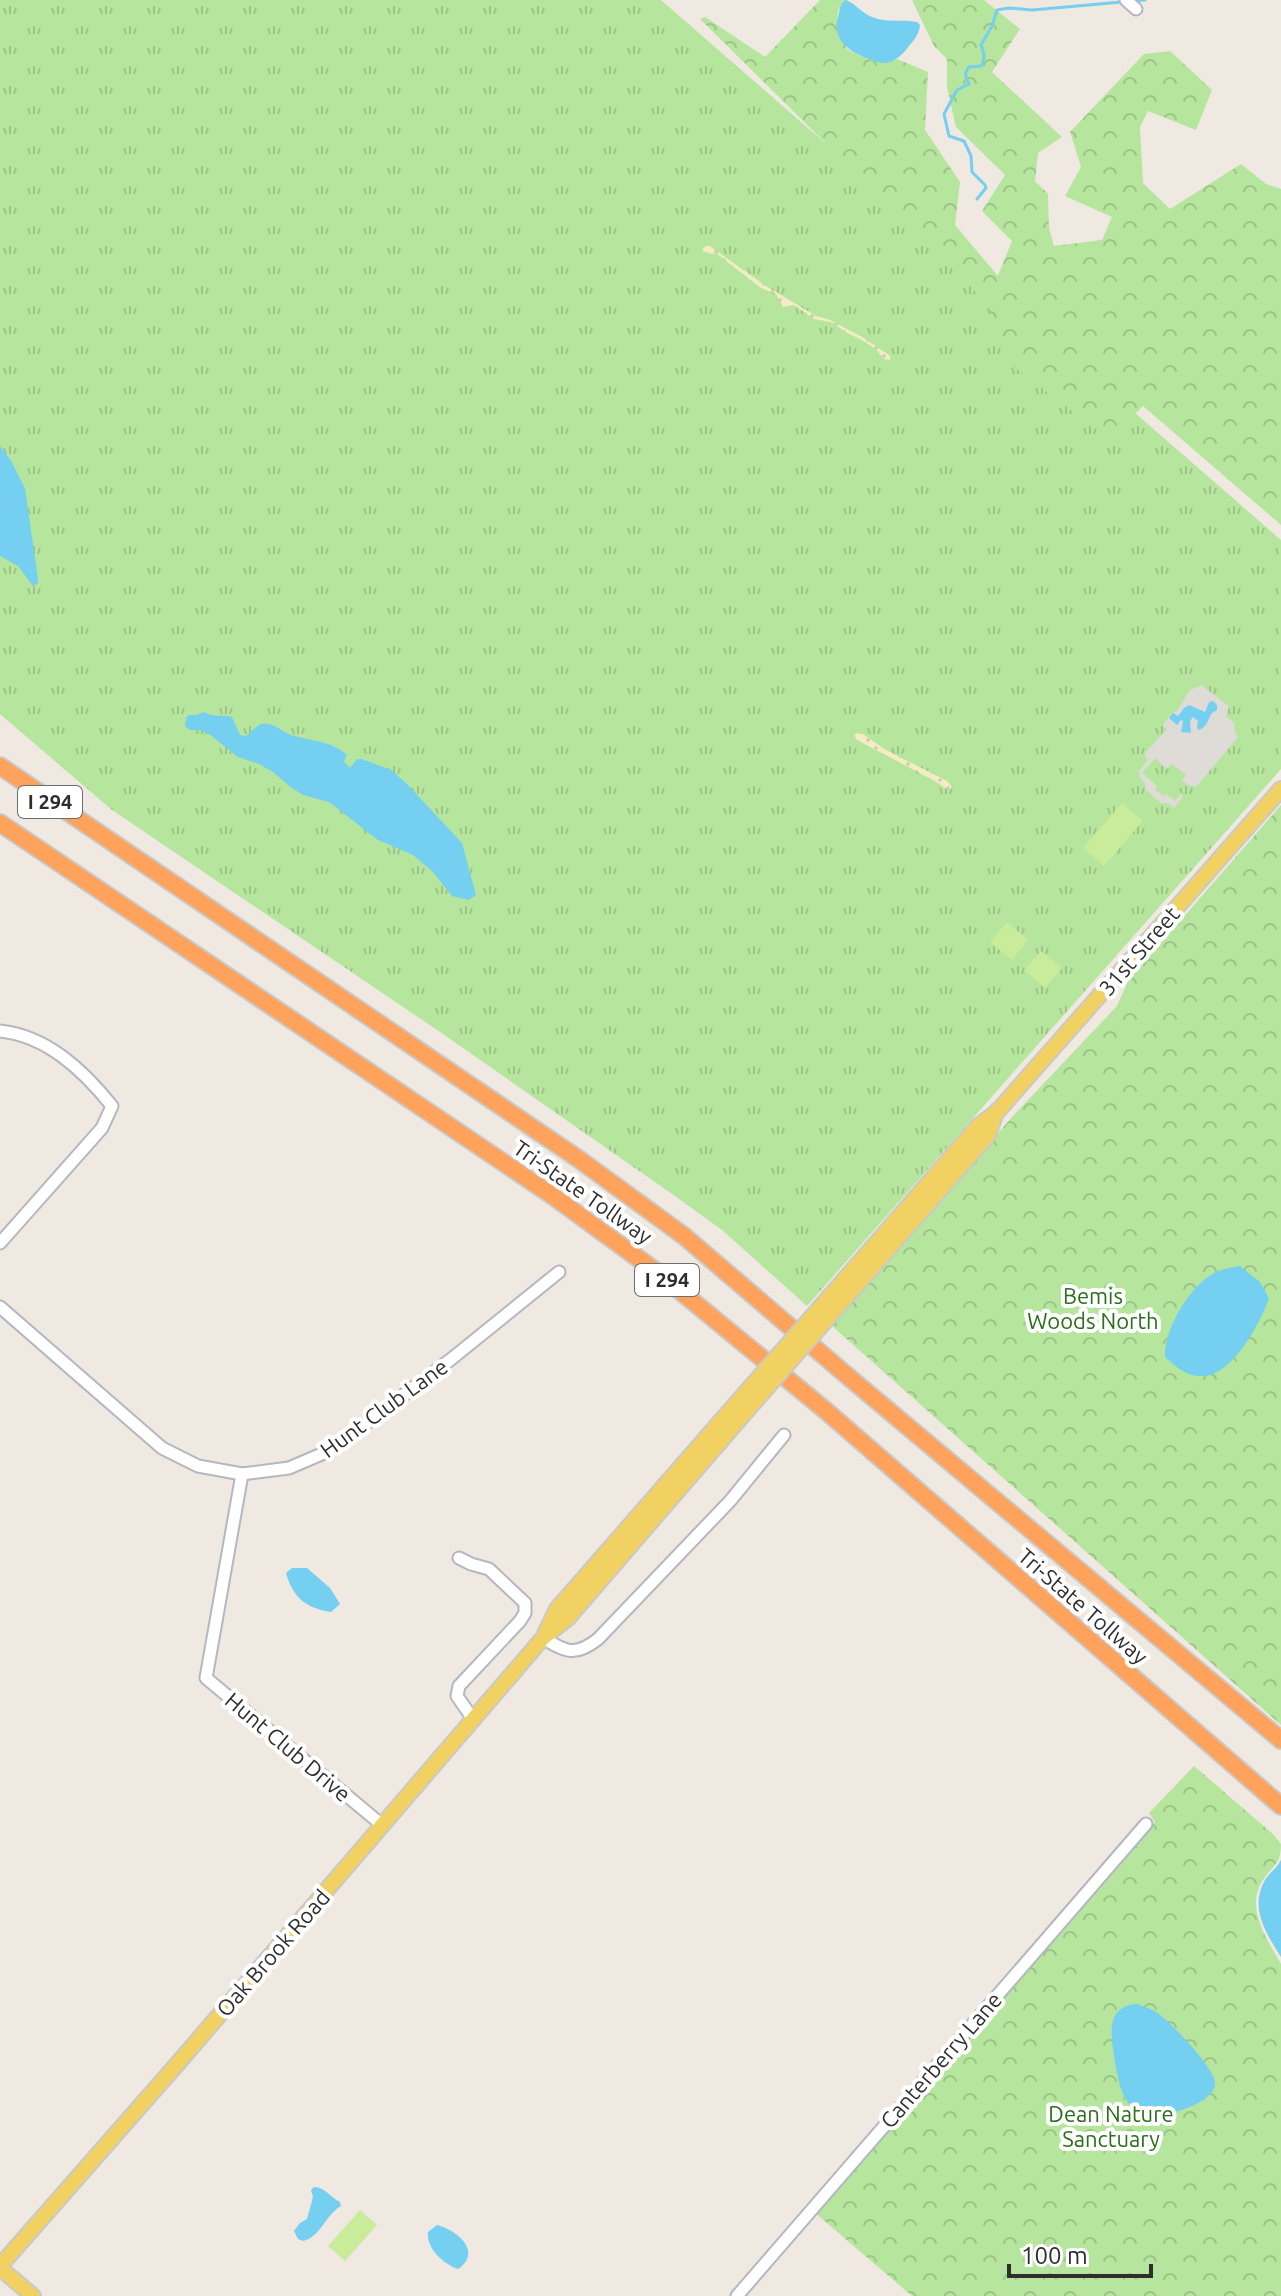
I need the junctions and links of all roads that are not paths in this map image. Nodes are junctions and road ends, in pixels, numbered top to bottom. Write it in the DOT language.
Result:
graph roads {
  1 [pos="1126,0"];
  2 [pos="1136,9"];
  3 [pos="0,753"];
  4 [pos="0,766"];
  5 [pos="1281,789"];
  6 [pos="0,823"];
  7 [pos="101,836"];
  8 [pos="0,1031"];
  9 [pos="0,1243"];
  10 [pos="559,1272"];
  11 [pos="0,1307"];
  12 [pos="732,1418"];
  13 [pos="784,1435"];
  14 [pos="242,1474"];
  15 [pos="459,1558"];
  16 [pos="543,1638"];
  17 [pos="473,1719"];
  18 [pos="1281,1740"];
  19 [pos="1281,1806"];
  20 [pos="1146,1824"];
  21 [pos="382,1825"];
  22 [pos="0,2267"];
  23 [pos="33,2296"];
  24 [pos="737,2296"];
  1 -- 2 [label="street"];
  3 -- 7 [label="highway"];
  4 -- 7 [label="highway, Tri-State Tollway / I 294"];
  5 -- 12 [label="main road, 31st Street, bridge"];
  6 -- 19 [label="highway, Tri-State Tollway / I 294"];
  7 -- 18 [label="highway, Tri-State Tollway / I 294"];
  8 -- 9 [label="street"];
  10 -- 14 [label="street, Hunt Club Lane"];
  11 -- 14 [label="street, Hunt Club Lane"];
  12 -- 16 [label="main road, Oak Brook Road"];
  13 -- 16 [label="street"];
  14 -- 21 [label="street, Hunt Club Drive"];
  15 -- 17 [label="street"];
  16 -- 17 [label="main road, Oak Brook Road"];
  17 -- 21 [label="main road, Oak Brook Road"];
  20 -- 24 [label="street, Canterberry Lane"];
  21 -- 22 [label="main road, Oak Brook Road"];
  22 -- 23 [label="main road"];
}
